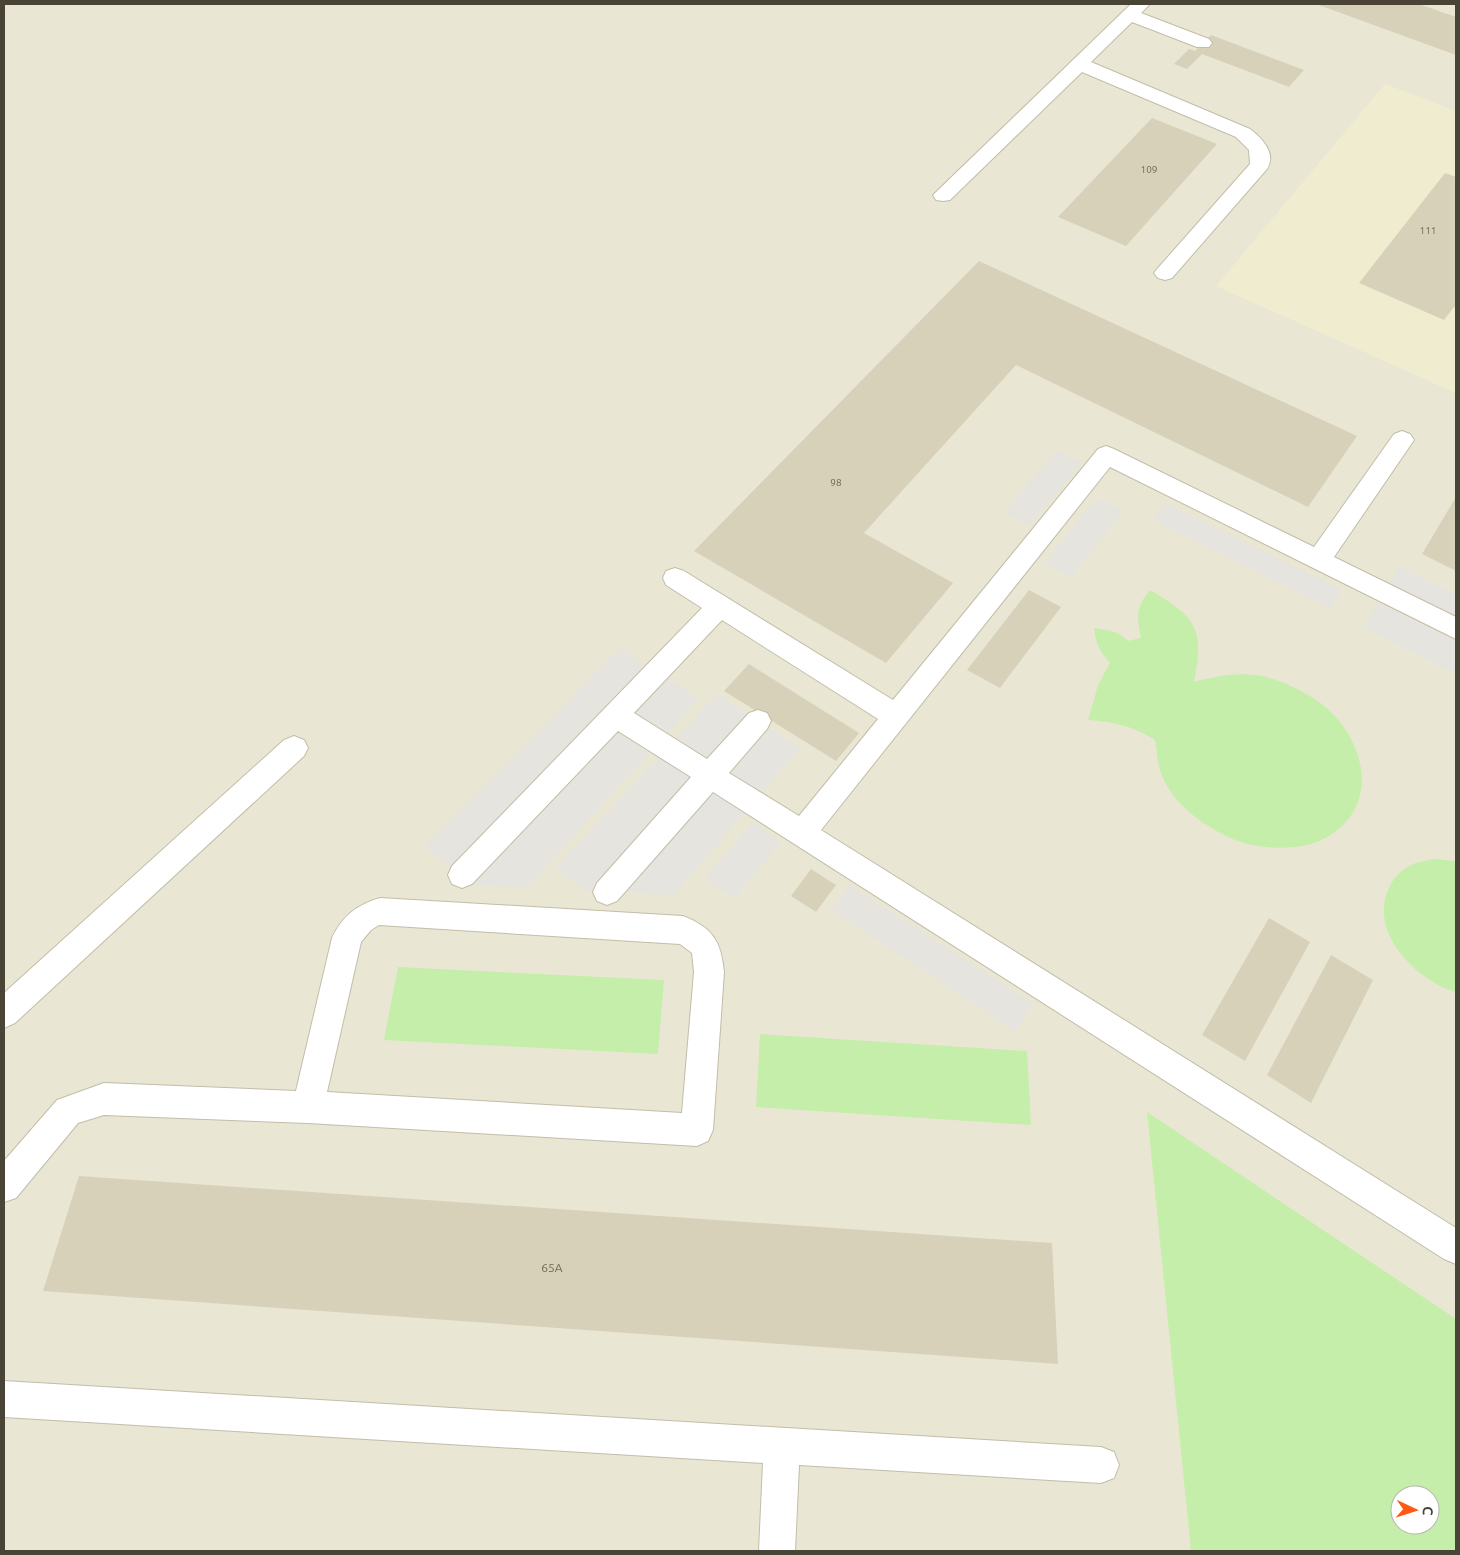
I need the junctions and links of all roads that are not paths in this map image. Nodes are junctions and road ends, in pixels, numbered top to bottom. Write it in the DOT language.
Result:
graph roads {
  1 [pos="1135,10"];
  2 [pos="1203,43"];
  3 [pos="1079,64"];
  4 [pos="943,195"];
  5 [pos="1165,273"];
  6 [pos="1402,440"];
  7 [pos="1318,560"];
  8 [pos="675,578"];
  9 [pos="720,606"];
  10 [pos="1456,629"];
  11 [pos="615,714"];
  12 [pos="896,716"];
  13 [pos="758,721"];
  14 [pos="294,748"];
  15 [pos="710,775"];
  16 [pos="802,833"];
  17 [pos="462,875"];
  18 [pos="607,892"];
  19 [pos="4,1013"];
  20 [pos="308,1107"];
  21 [pos="4,1186"];
  22 [pos="1456,1247"];
  23 [pos="4,1399"];
  24 [pos="782,1445"];
  25 [pos="1101,1465"];
  26 [pos="777,1551"];
  1 -- 2 [label="street"];
  1 -- 3 [label="street"];
  3 -- 4 [label="street"];
  3 -- 5 [label="street"];
  6 -- 7 [label="street"];
  7 -- 10 [label="street"];
  7 -- 12 [label="street"];
  8 -- 9 [label="street"];
  9 -- 11 [label="street"];
  9 -- 12 [label="street"];
  11 -- 15 [label="street"];
  11 -- 17 [label="street"];
  12 -- 16 [label="street"];
  13 -- 15 [label="street"];
  14 -- 19 [label="street"];
  15 -- 16 [label="street"];
  15 -- 18 [label="street"];
  16 -- 22 [label="street"];
  20 -- 20 [label="street"];
  20 -- 21 [label="street"];
  23 -- 24 [label="street"];
  24 -- 25 [label="street"];
  24 -- 26 [label="street"];
}
